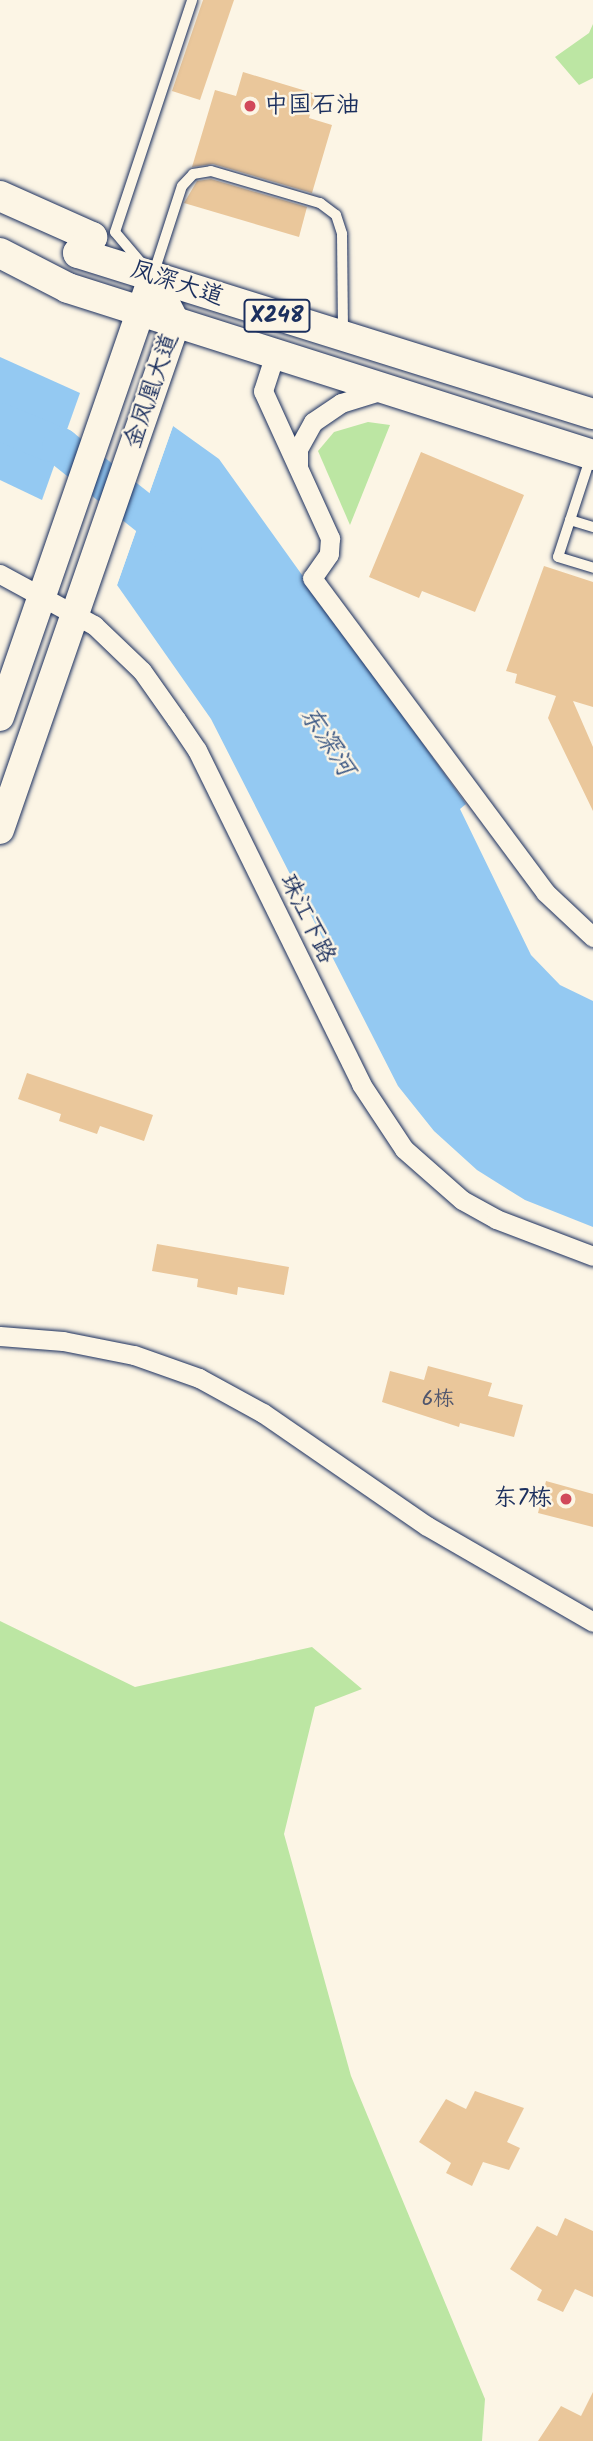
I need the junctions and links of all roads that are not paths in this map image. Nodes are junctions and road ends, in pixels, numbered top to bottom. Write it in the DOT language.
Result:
graph roads {
  1 [pos="192,0"];
  2 [pos="0,196"];
  3 [pos="0,253"];
  4 [pos="152,276"];
  5 [pos="141,311"];
  6 [pos="176,323"];
  7 [pos="343,337"];
  8 [pos="275,354"];
  9 [pos="386,389"];
  10 [pos="593,414"];
  11 [pos="592,455"];
  12 [pos="298,468"];
  13 [pos="570,520"];
  14 [pos="593,527"];
  15 [pos="593,568"];
  16 [pos="0,574"];
  17 [pos="42,596"];
  18 [pos="75,614"];
  19 [pos="0,717"];
  20 [pos="0,830"];
  21 [pos="593,937"];
  22 [pos="593,1256"];
  23 [pos="0,1336"];
  24 [pos="593,1622"];
  1 -- 4 [label="lane"];
  2 -- 4 [label="main road, 凤深大道 / X248"];
  3 -- 5 [label="main road, 凤深大道 / X248"];
  4 -- 5 [label="street, 金凤凰大道"];
  4 -- 6 [label="street, 金凤凰大道"];
  4 -- 7 [label="main road, 凤深大道 / X248"];
  4 -- 7 [label="lane"];
  5 -- 6 [label="main road, 凤深大道 / X248"];
  5 -- 17 [label="street, 金凤凰大道"];
  6 -- 8 [label="main road, 凤深大道 / X248"];
  6 -- 18 [label="street, 金凤凰大道"];
  7 -- 10 [label="main road, 凤深大道 / X248"];
  8 -- 9 [label="main road, 凤深大道 / X248"];
  8 -- 12 [label="street"];
  9 -- 11 [label="main road, 凤深大道 / X248"];
  9 -- 12 [label="street"];
  11 -- 13 [label="lane"];
  12 -- 21 [label="street"];
  13 -- 14 [label="lane"];
  13 -- 15 [label="lane"];
  16 -- 17 [label="street, 珠江下路"];
  17 -- 18 [label="street, 珠江下路"];
  17 -- 19 [label="street, 金凤凰大道"];
  18 -- 20 [label="street, 金凤凰大道"];
  18 -- 22 [label="street, 珠江下路"];
  23 -- 24 [label="street"];
}
